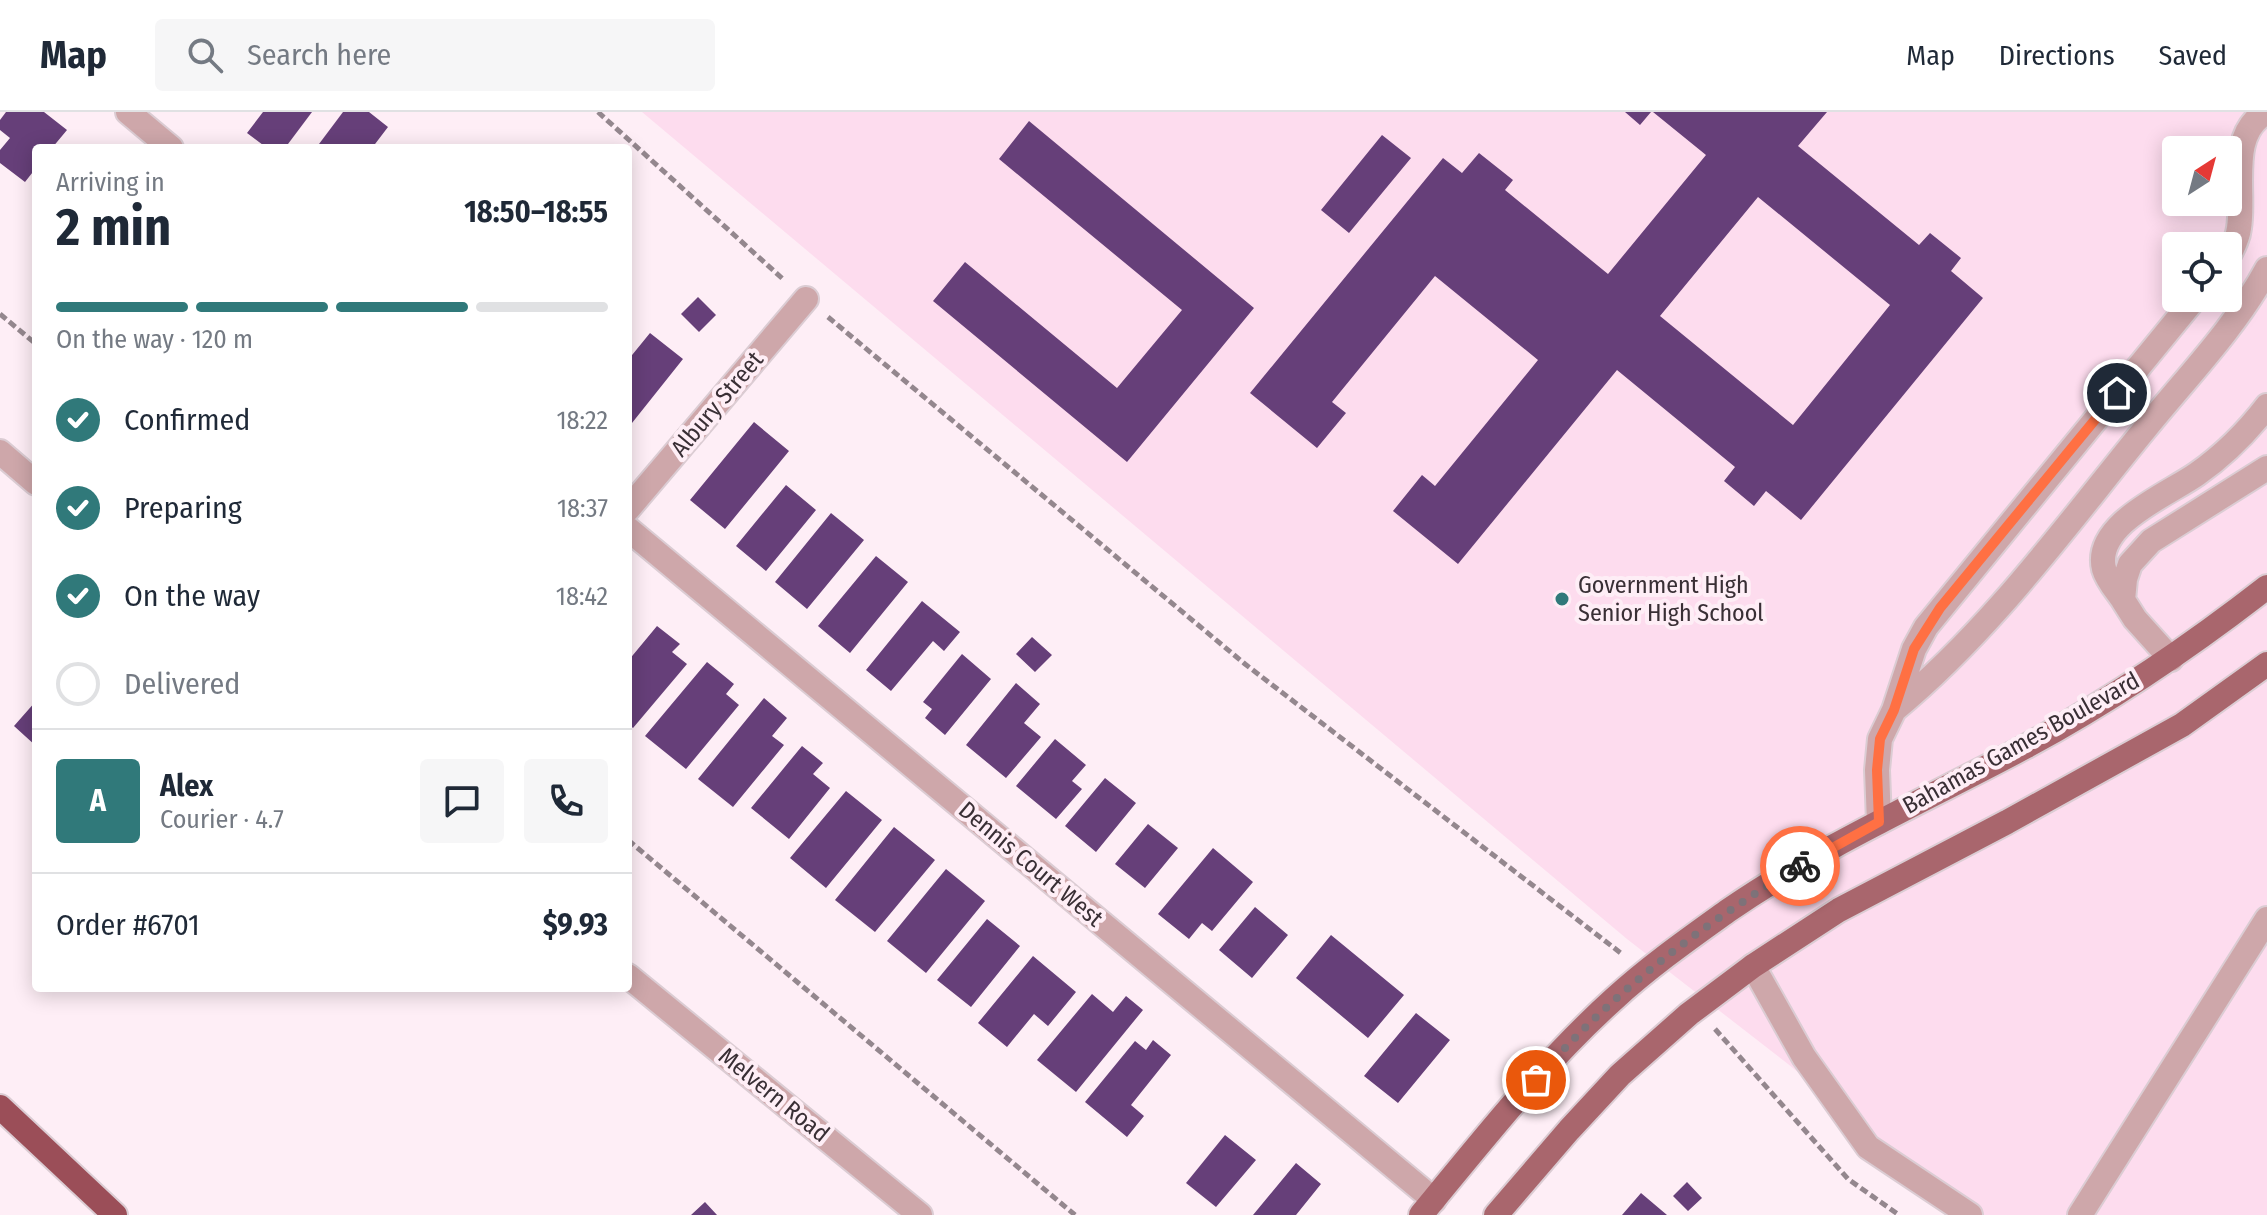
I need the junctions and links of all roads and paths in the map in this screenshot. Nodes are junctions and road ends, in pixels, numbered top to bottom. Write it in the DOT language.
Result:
graph roads {
  1 [pos="128,112"];
  2 [pos="598,112"];
  3 [pos="2267,112"];
  4 [pos="166,144"];
  5 [pos="2238,232"];
  6 [pos="2267,269"];
  7 [pos="806,299"];
  8 [pos="2184,312"];
  9 [pos="0,314"];
  10 [pos="32,341"];
  11 [pos="2267,406"];
  12 [pos="0,452"];
  13 [pos="2267,468"];
  14 [pos="32,480"];
  15 [pos="632,504"];
  16 [pos="632,532"];
  17 [pos="2267,587"];
  18 [pos="2123,600"];
  19 [pos="2171,659"];
  20 [pos="2267,664"];
  21 [pos="1894,710"];
  22 [pos="1879,822"];
  23 [pos="632,843"];
  24 [pos="2267,919"];
  25 [pos="1753,966"];
  26 [pos="1646,972"];
  27 [pos="632,979"];
  28 [pos="1696,1009"];
  29 [pos="0,1107"];
  30 [pos="1428,1207"];
  31 [pos="115,1215"];
  32 [pos="920,1215"];
  33 [pos="1075,1215"];
  34 [pos="1496,1215"];
  35 [pos="1899,1215"];
  36 [pos="1970,1215"];
  37 [pos="2080,1215"];
  1 -- 4 [label="street"];
  2 -- 7 [label="path"];
  3 -- 5 [label="street"];
  6 -- 21 [label="street"];
  7 -- 15 [label="street, Albury Street"];
  7 -- 26 [label="path"];
  8 -- 21 [label="street"];
  9 -- 10 [label="path"];
  11 -- 18 [label="street"];
  12 -- 14 [label="street"];
  13 -- 18 [label="street"];
  16 -- 30 [label="street, Dennis Court West"];
  17 -- 19 [label="main road, Bahamas Games Boulevard"];
  18 -- 19 [label="street"];
  19 -- 22 [label="main road, Bahamas Games Boulevard"];
  20 -- 25 [label="main road"];
  21 -- 22 [label="street"];
  22 -- 26 [label="main road, Bahamas Games Boulevard"];
  23 -- 33 [label="path"];
  24 -- 37 [label="street"];
  25 -- 28 [label="main road"];
  25 -- 36 [label="street"];
  26 -- 30 [label="main road, Bahamas Games Boulevard"];
  27 -- 32 [label="street, Melvern Road"];
  28 -- 34 [label="main road"];
  28 -- 35 [label="path"];
  29 -- 31 [label="highway"];
}
